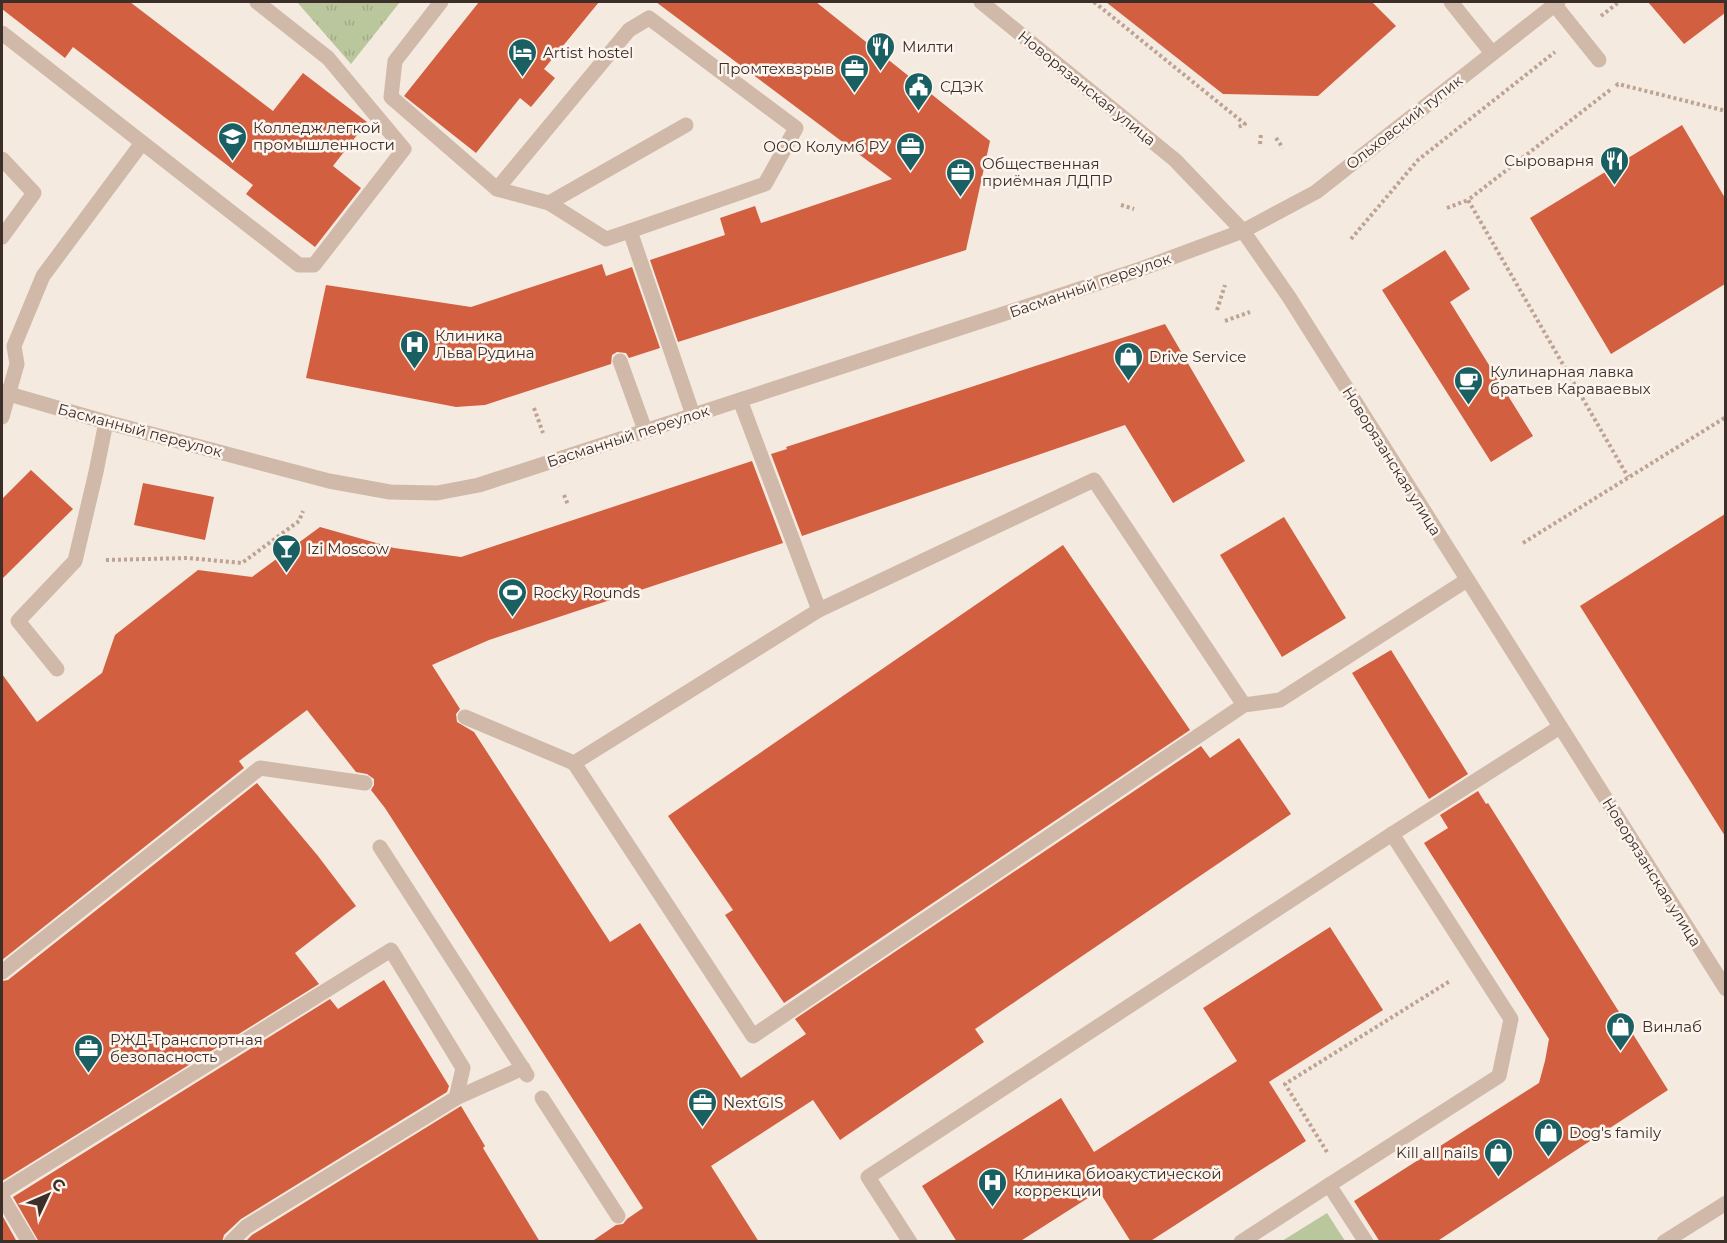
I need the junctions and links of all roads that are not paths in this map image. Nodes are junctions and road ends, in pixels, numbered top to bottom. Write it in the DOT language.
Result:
graph roads {
  1 [pos="257,2"];
  2 [pos="441,2"];
  3 [pos="981,2"];
  4 [pos="1451,2"];
  5 [pos="1556,3"];
  6 [pos="2,33"];
  7 [pos="1492,54"];
  8 [pos="1599,60"];
  9 [pos="686,125"];
  10 [pos="142,143"];
  11 [pos="2,159"];
  12 [pos="497,189"];
  13 [pos="549,203"];
  14 [pos="630,231"];
  15 [pos="1243,231"];
  16 [pos="2,237"];
  17 [pos="620,361"];
  18 [pos="5,393"];
  19 [pos="740,400"];
  20 [pos="693,415"];
  21 [pos="2,417"];
  22 [pos="106,422"];
  23 [pos="645,430"];
  24 [pos="1467,580"];
  25 [pos="819,610"];
  26 [pos="57,669"];
  27 [pos="1244,705"];
  28 [pos="465,717"];
  29 [pos="1560,727"];
  30 [pos="574,763"];
  31 [pos="365,783"];
  32 [pos="1392,834"];
  33 [pos="380,847"];
  34 [pos="2,972"];
  35 [pos="1725,988"];
  36 [pos="456,1098"];
  37 [pos="542,1098"];
  38 [pos="1335,1180"];
  39 [pos="2,1192"];
  40 [pos="2,1197"];
  41 [pos="1725,1203"];
  42 [pos="618,1216"];
  43 [pos="29,1242"];
  44 [pos="231,1242"];
  45 [pos="910,1242"];
  46 [pos="1241,1242"];
  47 [pos="1366,1242"];
  48 [pos="1664,1242"];
  1 -- 10 [label="street"];
  2 -- 12 [label="street"];
  3 -- 15 [label="street, Новорязанская улица"];
  4 -- 7 [label="street"];
  5 -- 7 [label="street, Ольховский тупик"];
  5 -- 8 [label="street"];
  6 -- 10 [label="street"];
  7 -- 15 [label="street, Ольховский тупик"];
  9 -- 13 [label="street"];
  10 -- 18 [label="street"];
  11 -- 16 [label="street"];
  12 -- 13 [label="street"];
  12 -- 14 [label="street"];
  13 -- 14 [label="street"];
  14 -- 20 [label="street"];
  15 -- 19 [label="street, Басманный переулок"];
  15 -- 24 [label="street, Новорязанская улица"];
  17 -- 23 [label="street"];
  18 -- 21 [label="street"];
  18 -- 22 [label="street, Басманный переулок"];
  19 -- 20 [label="street, Басманный переулок"];
  19 -- 25 [label="street"];
  20 -- 23 [label="street, Басманный переулок"];
  22 -- 23 [label="street, Басманный переулок"];
  22 -- 26 [label="street"];
  24 -- 27 [label="street"];
  24 -- 29 [label="street, Новорязанская улица"];
  25 -- 27 [label="street"];
  25 -- 30 [label="street"];
  27 -- 30 [label="street"];
  28 -- 30 [label="street"];
  29 -- 32 [label="street"];
  29 -- 35 [label="street, Новорязанская улица"];
  31 -- 34 [label="street"];
  32 -- 38 [label="street"];
  32 -- 45 [label="street"];
  33 -- 36 [label="street"];
  36 -- 39 [label="street"];
  36 -- 44 [label="street"];
  37 -- 42 [label="street"];
  38 -- 46 [label="street"];
  38 -- 47 [label="street"];
  40 -- 43 [label="street"];
  41 -- 48 [label="street"];
}
